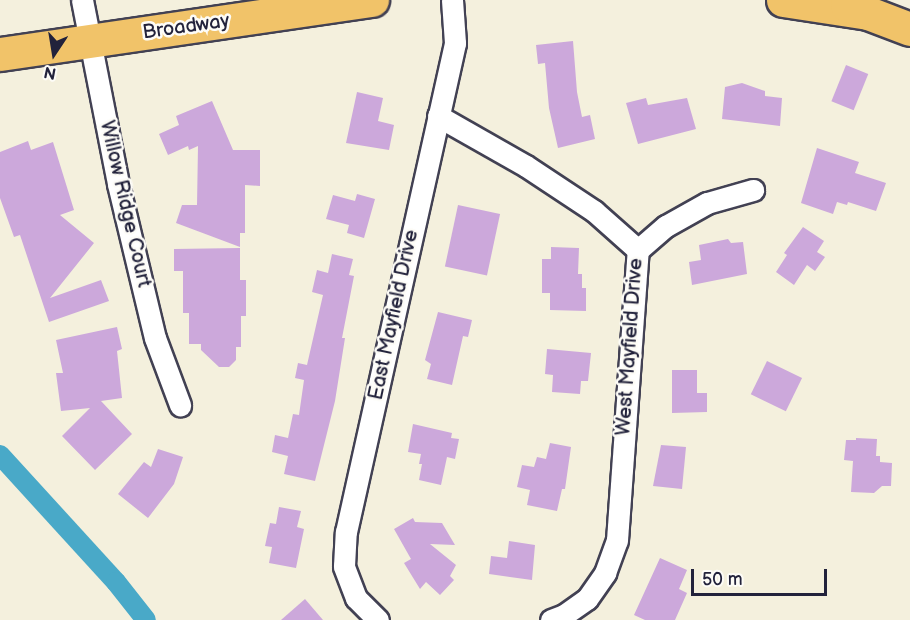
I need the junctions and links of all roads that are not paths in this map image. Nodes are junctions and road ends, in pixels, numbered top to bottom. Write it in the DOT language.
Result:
graph roads {
  1 [pos="82,0"];
  2 [pos="372,0"];
  3 [pos="452,0"];
  4 [pos="783,0"];
  5 [pos="835,0"];
  6 [pos="871,7"];
  7 [pos="910,29"];
  8 [pos="91,41"];
  9 [pos="0,54"];
  10 [pos="438,116"];
  11 [pos="753,190"];
  12 [pos="638,250"];
  13 [pos="180,405"];
  14 [pos="378,620"];
  15 [pos="551,620"];
  1 -- 8 [label="street, Willow Ridge Court"];
  2 -- 8 [label="main road, Broadway"];
  3 -- 10 [label="street, East Mayfield Drive"];
  4 -- 6 [label="main road"];
  5 -- 6 [label="main road"];
  6 -- 7 [label="main road"];
  8 -- 9 [label="main road, Broadway"];
  8 -- 13 [label="street, Willow Ridge Court"];
  10 -- 12 [label="street, West Mayfield Drive"];
  10 -- 14 [label="street, East Mayfield Drive"];
  11 -- 12 [label="street"];
  12 -- 15 [label="street, West Mayfield Drive"];
}
